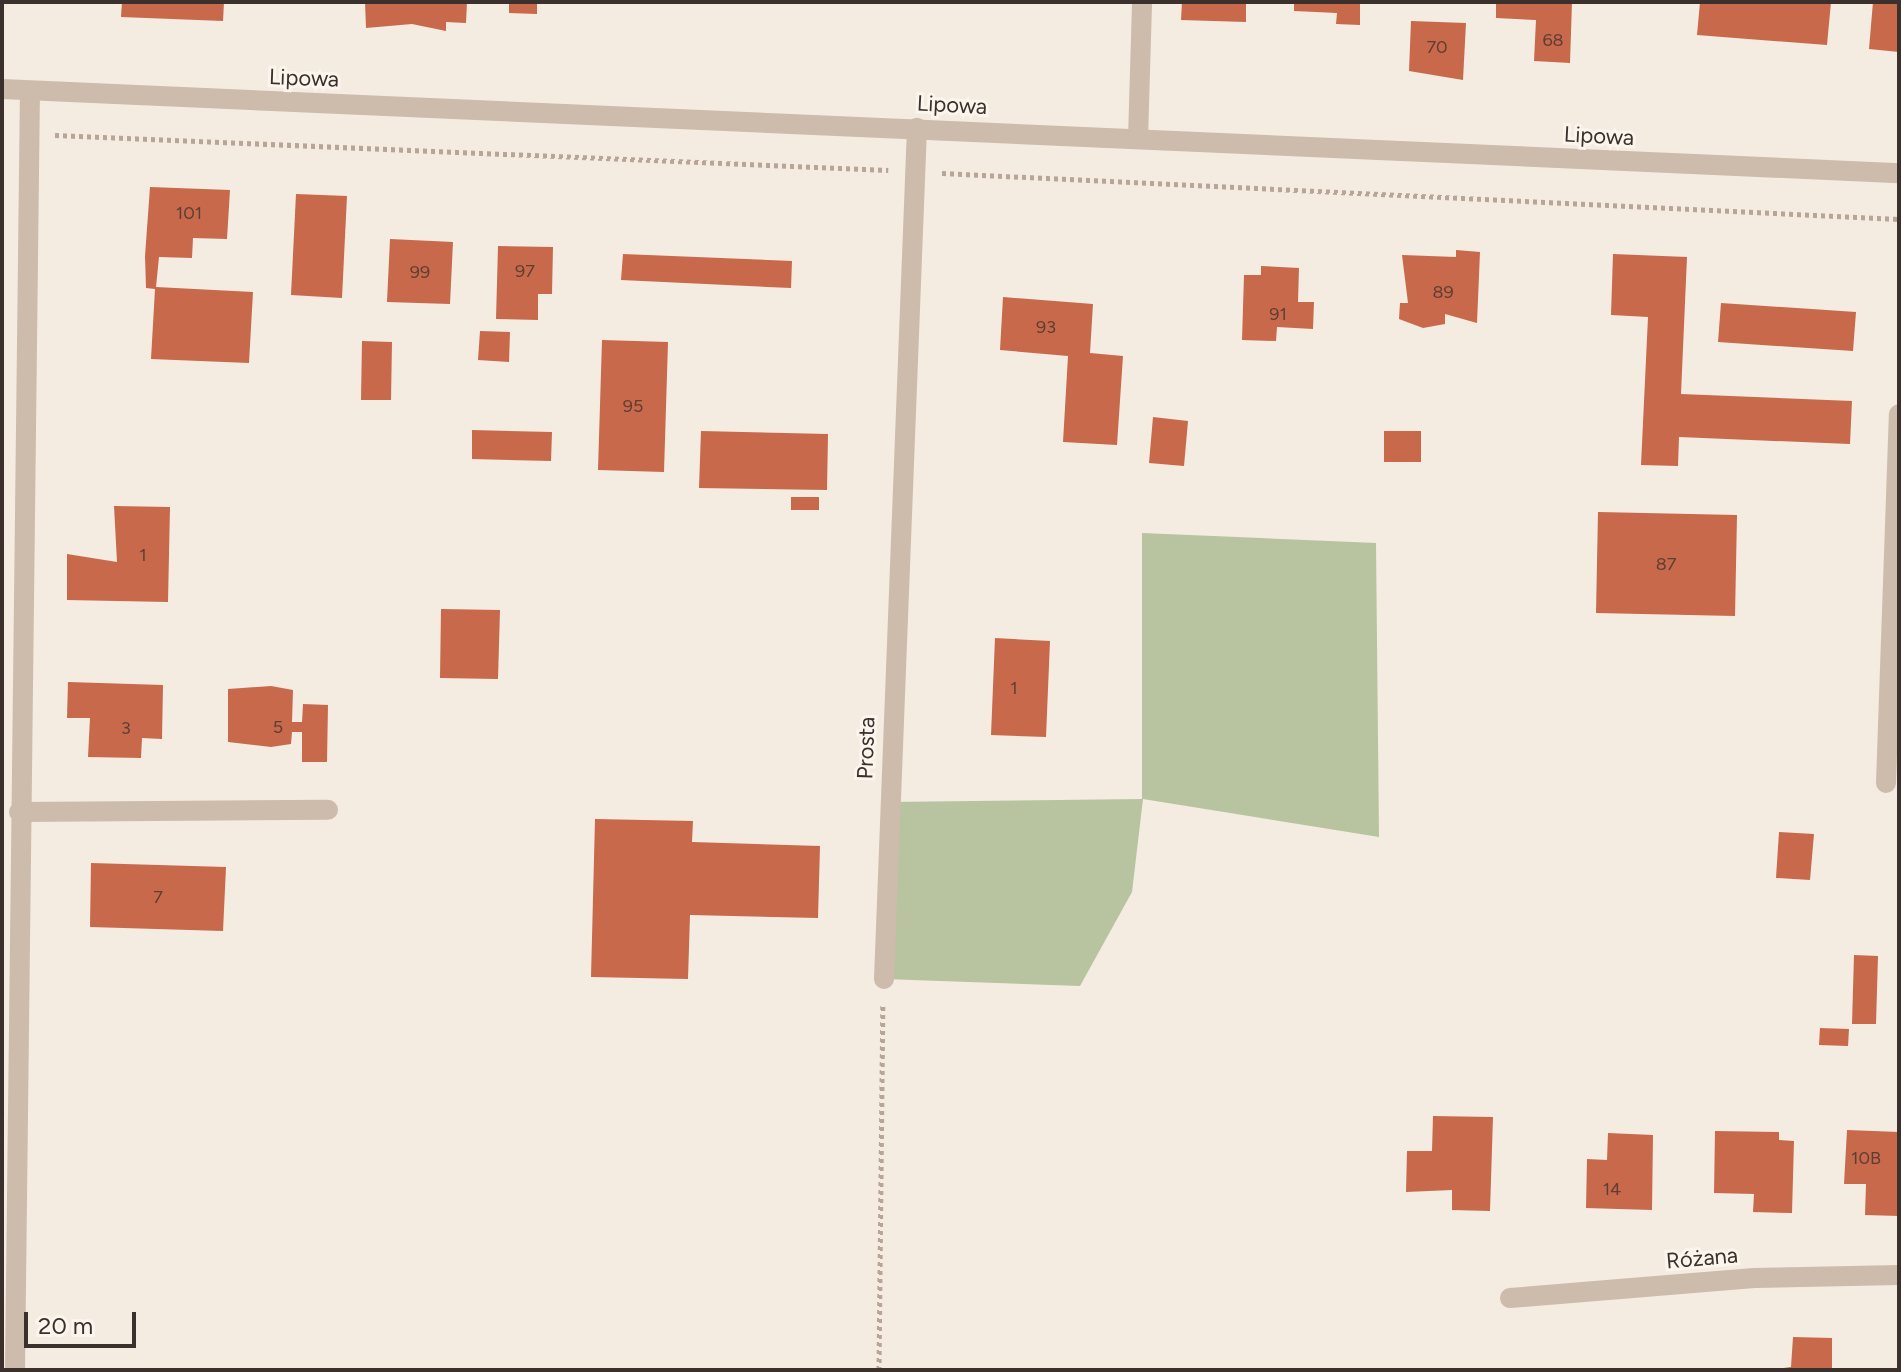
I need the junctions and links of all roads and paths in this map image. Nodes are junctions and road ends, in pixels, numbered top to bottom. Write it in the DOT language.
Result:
graph roads {
  1 [pos="1142,2"];
  2 [pos="2,89"];
  3 [pos="30,91"];
  4 [pos="917,128"];
  5 [pos="29,134"];
  6 [pos="1138,139"];
  7 [pos="915,172"];
  8 [pos="1899,173"];
  9 [pos="1899,219"];
  10 [pos="1899,414"];
  11 [pos="1886,783"];
  12 [pos="328,810"];
  13 [pos="19,812"];
  14 [pos="884,979"];
  15 [pos="1899,1275"];
  16 [pos="1510,1298"];
  17 [pos="15,1370"];
  18 [pos="879,1370"];
  1 -- 6 [label="street"];
  2 -- 3 [label="street, Lipowa"];
  3 -- 4 [label="street, Lipowa"];
  3 -- 5 [label="street"];
  4 -- 6 [label="street, Lipowa"];
  4 -- 7 [label="street, Prosta"];
  5 -- 7 [label="path"];
  5 -- 13 [label="street"];
  6 -- 8 [label="street, Lipowa"];
  7 -- 9 [label="path"];
  7 -- 14 [label="street, Prosta"];
  10 -- 11 [label="street"];
  12 -- 13 [label="street"];
  13 -- 17 [label="street"];
  14 -- 18 [label="path"];
  15 -- 16 [label="street, Różana"];
}
